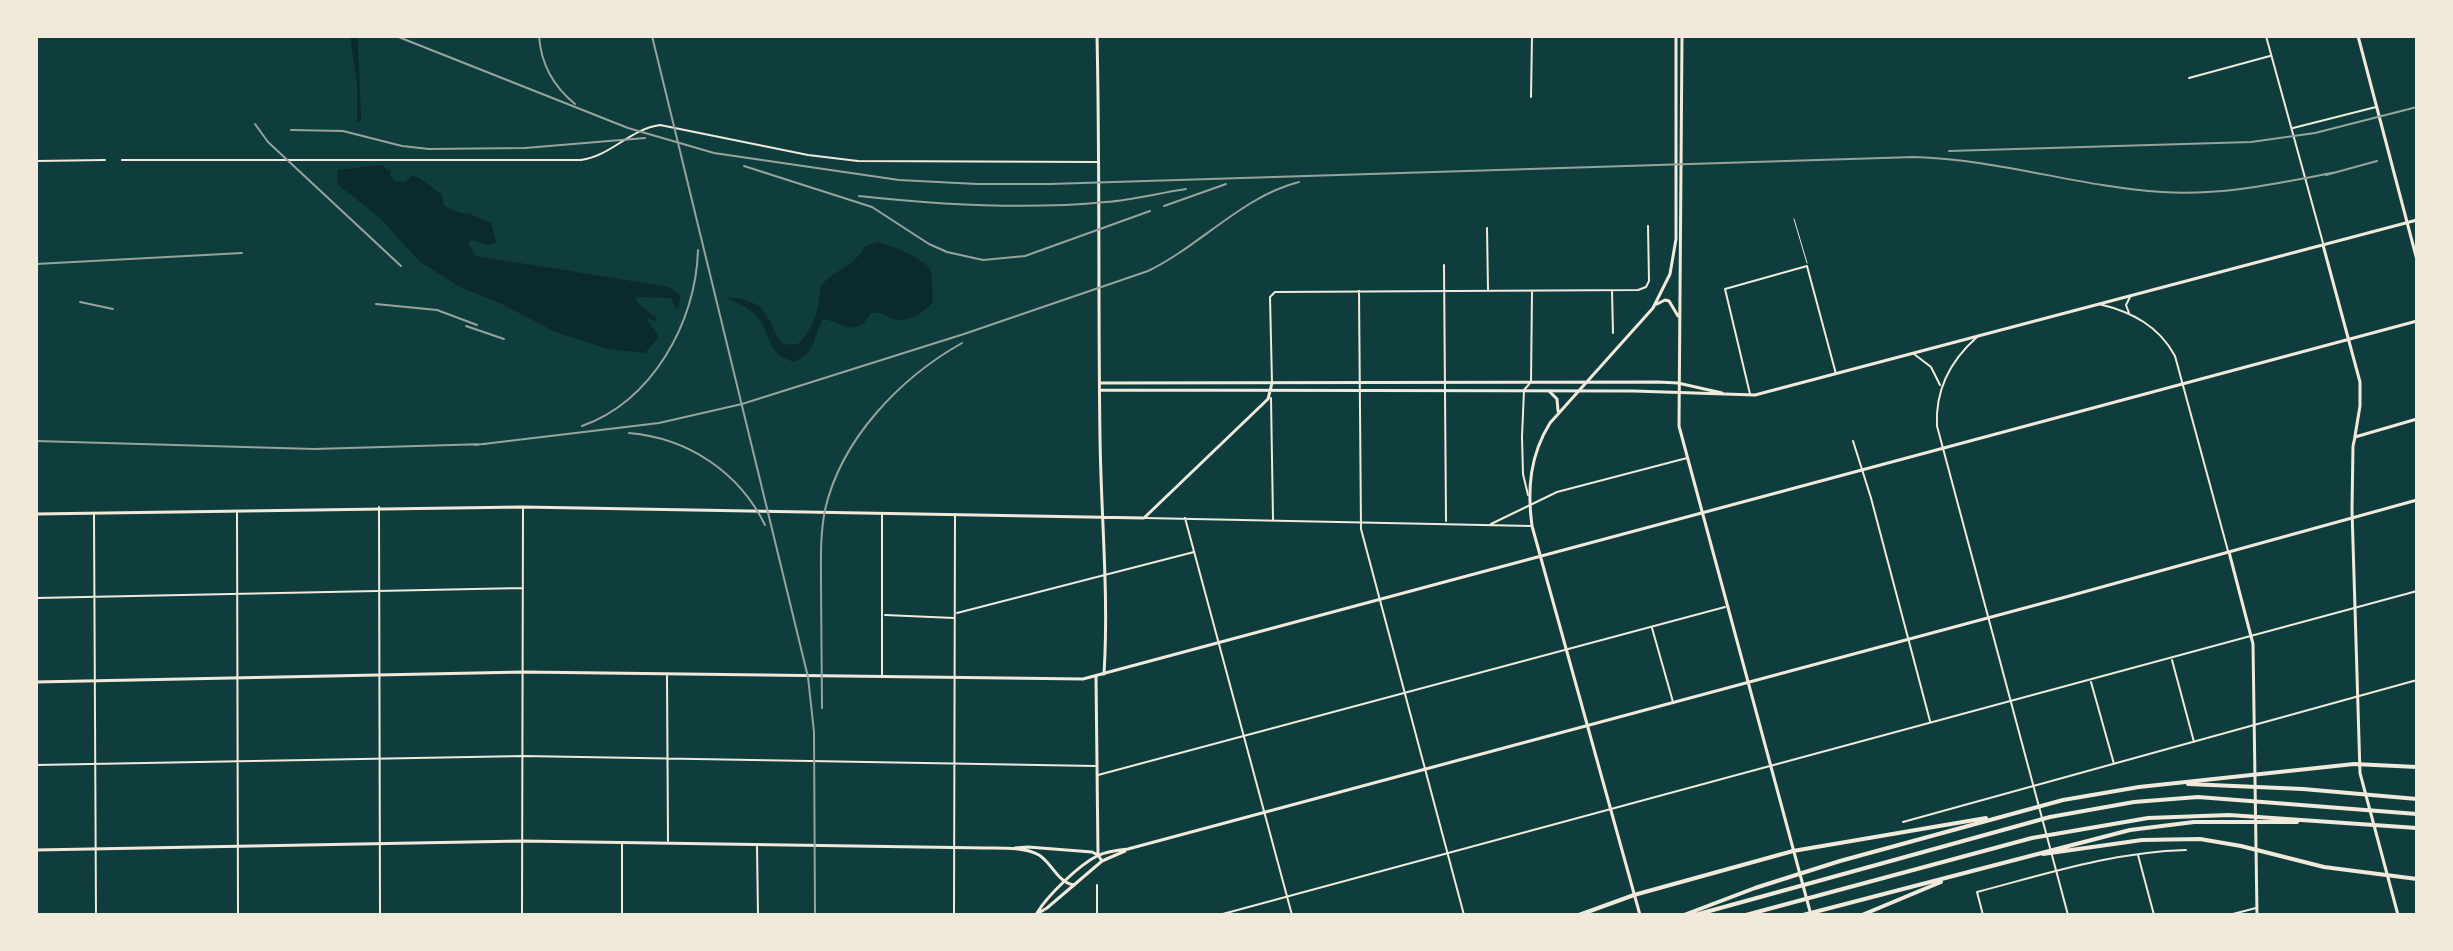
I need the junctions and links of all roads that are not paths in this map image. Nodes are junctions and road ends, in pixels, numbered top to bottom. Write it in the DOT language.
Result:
graph roads {
  1 [pos="1097,36"];
  2 [pos="1532,36"];
  3 [pos="1676,36"];
  4 [pos="1682,36"];
  5 [pos="2266,36"];
  6 [pos="2360,36"];
  7 [pos="2272,56"];
  8 [pos="2189,78"];
  9 [pos="1531,97"];
  10 [pos="2377,106"];
  11 [pos="2291,128"];
  12 [pos="105,160"];
  13 [pos="122,160"];
  14 [pos="36,161"];
  15 [pos="1099,162"];
  16 [pos="1679,190"];
  17 [pos="1794,219"];
  18 [pos="2417,220"];
  19 [pos="2407,223"];
  20 [pos="1648,226"];
  21 [pos="1487,228"];
  22 [pos="2323,245"];
  23 [pos="2417,260"];
  24 [pos="1444,265"];
  25 [pos="1807,266"];
  26 [pos="1532,290"];
  27 [pos="1612,290"];
  28 [pos="1359,291"];
  29 [pos="1445,291"];
  30 [pos="1488,291"];
  31 [pos="2134,295"];
  32 [pos="2099,304"];
  33 [pos="1653,308"];
  34 [pos="2129,314"];
  35 [pos="1679,320"];
  36 [pos="2417,321"];
  37 [pos="1613,333"];
  38 [pos="1978,337"];
  39 [pos="2349,339"];
  40 [pos="1913,354"];
  41 [pos="1836,374"];
  42 [pos="1178,382"];
  43 [pos="1531,382"];
  44 [pos="1585,382"];
  45 [pos="1100,383"];
  46 [pos="1272,383"];
  47 [pos="1359,383"];
  48 [pos="1445,383"];
  49 [pos="1678,383"];
  50 [pos="2183,384"];
  51 [pos="1941,387"];
  52 [pos="1100,390"];
  53 [pos="1178,390"];
  54 [pos="1272,390"];
  55 [pos="1359,390"];
  56 [pos="1445,390"];
  57 [pos="1524,390"];
  58 [pos="1549,391"];
  59 [pos="1576,391"];
  60 [pos="1678,393"];
  61 [pos="1726,395"];
  62 [pos="1750,395"];
  63 [pos="1270,397"];
  64 [pos="1557,412"];
  65 [pos="2417,419"];
  66 [pos="2355,437"];
  67 [pos="1853,441"];
  68 [pos="1942,448"];
  69 [pos="1687,458"];
  70 [pos="1862,469"];
  71 [pos="1528,495"];
  72 [pos="2417,500"];
  73 [pos="1529,505"];
  74 [pos="379,507"];
  75 [pos="523,507"];
  76 [pos="237,510"];
  77 [pos="882,512"];
  78 [pos="1702,512"];
  79 [pos="94,513"];
  80 [pos="955,513"];
  81 [pos="36,514"];
  82 [pos="1103,517"];
  83 [pos="1144,518"];
  84 [pos="1185,518"];
  85 [pos="2352,518"];
  86 [pos="1273,519"];
  87 [pos="1360,521"];
  88 [pos="1446,523"];
  89 [pos="1490,524"];
  90 [pos="1532,526"];
  91 [pos="1194,552"];
  92 [pos="2229,552"];
  93 [pos="1540,556"];
  94 [pos="1105,576"];
  95 [pos="523,588"];
  96 [pos="379,591"];
  97 [pos="2417,591"];
  98 [pos="237,594"];
  99 [pos="94,597"];
  100 [pos="36,598"];
  101 [pos="1379,599"];
  102 [pos="1728,606"];
  103 [pos="2355,607"];
  104 [pos="882,615"];
  105 [pos="955,616"];
  106 [pos="1988,618"];
  107 [pos="1652,626"];
  108 [pos="2252,637"];
  109 [pos="1908,639"];
  110 [pos="1218,642"];
  111 [pos="1565,650"];
  112 [pos="2171,659"];
  113 [pos="524,672"];
  114 [pos="379,674"];
  115 [pos="667,674"];
  116 [pos="1104,674"];
  117 [pos="1096,676"];
  118 [pos="237,677"];
  119 [pos="882,677"];
  120 [pos="954,678"];
  121 [pos="95,680"];
  122 [pos="2417,680"];
  123 [pos="2091,681"];
  124 [pos="36,682"];
  125 [pos="1748,682"];
  126 [pos="1405,692"];
  127 [pos="2356,697"];
  128 [pos="1673,702"];
  129 [pos="2011,702"];
  130 [pos="1931,723"];
  131 [pos="1586,726"];
  132 [pos="2254,727"];
  133 [pos="1244,736"];
  134 [pos="2194,743"];
  135 [pos="524,756"];
  136 [pos="379,758"];
  137 [pos="667,758"];
  138 [pos="238,761"];
  139 [pos="96,764"];
  140 [pos="954,764"];
  141 [pos="2359,764"];
  142 [pos="36,765"];
  143 [pos="2114,765"];
  144 [pos="1096,766"];
  145 [pos="1770,767"];
  146 [pos="2417,767"];
  147 [pos="1425,769"];
  148 [pos="1096,775"];
  149 [pos="2170,784"];
  150 [pos="2034,787"];
  151 [pos="2417,799"];
  152 [pos="1610,810"];
  153 [pos="1264,813"];
  154 [pos="2008,814"];
  155 [pos="2417,814"];
  156 [pos="1903,822"];
  157 [pos="2326,822"];
  158 [pos="2417,828"];
  159 [pos="522,841"];
  160 [pos="622,842"];
  161 [pos="668,843"];
  162 [pos="380,844"];
  163 [pos="757,844"];
  164 [pos="238,846"];
  165 [pos="954,847"];
  166 [pos="95,849"];
  167 [pos="1011,849"];
  168 [pos="1128,849"];
  169 [pos="36,850"];
  170 [pos="2186,850"];
  171 [pos="1793,851"];
  172 [pos="1448,853"];
  173 [pos="2138,853"];
  174 [pos="1098,855"];
  175 [pos="2013,860"];
  176 [pos="1102,861"];
  177 [pos="2056,871"];
  178 [pos="1969,872"];
  179 [pos="2389,876"];
  180 [pos="2417,879"];
  181 [pos="1065,883"];
  182 [pos="1074,885"];
  183 [pos="1097,885"];
  184 [pos="1634,895"];
  185 [pos="1287,897"];
  186 [pos="2257,908"];
  187 [pos="1036,914"];
  188 [pos="96,915"];
  189 [pos="238,915"];
  190 [pos="380,915"];
  191 [pos="522,915"];
  192 [pos="622,915"];
  193 [pos="758,915"];
  194 [pos="954,915"];
  195 [pos="1097,915"];
  196 [pos="1219,915"];
  197 [pos="1292,915"];
  198 [pos="1464,915"];
  199 [pos="1579,915"];
  200 [pos="1640,915"];
  201 [pos="1684,915"];
  202 [pos="1695,915"];
  203 [pos="1746,915"];
  204 [pos="1803,915"];
  205 [pos="1811,915"];
  206 [pos="1862,915"];
  207 [pos="1983,915"];
  208 [pos="2068,915"];
  209 [pos="2154,915"];
  210 [pos="2229,915"];
  211 [pos="2257,915"];
  212 [pos="2398,915"];
  1 -- 15 [label="street"];
  2 -- 9 [label="street"];
  3 -- 16 [label="street"];
  4 -- 16 [label="street"];
  5 -- 7 [label="street"];
  6 -- 10 [label="street"];
  7 -- 8 [label="street"];
  7 -- 11 [label="street"];
  10 -- 11 [label="street"];
  10 -- 19 [label="street"];
  11 -- 22 [label="street"];
  12 -- 14 [label="street"];
  13 -- 15 [label="street"];
  15 -- 45 [label="street"];
  16 -- 33 [label="street"];
  16 -- 35 [label="street"];
  17 -- 25 [label="lane"];
  18 -- 19 [label="street"];
  19 -- 22 [label="street"];
  19 -- 23 [label="street"];
  20 -- 27 [label="street"];
  21 -- 30 [label="street"];
  22 -- 31 [label="street"];
  22 -- 39 [label="street"];
  24 -- 29 [label="street"];
  25 -- 41 [label="street"];
  25 -- 62 [label="street"];
  26 -- 27 [label="street"];
  26 -- 30 [label="street"];
  26 -- 43 [label="street"];
  27 -- 37 [label="street"];
  28 -- 29 [label="street"];
  28 -- 46 [label="street"];
  28 -- 47 [label="street"];
  29 -- 30 [label="street"];
  29 -- 48 [label="street"];
  31 -- 32 [label="street"];
  31 -- 34 [label="street"];
  32 -- 34 [label="street"];
  32 -- 38 [label="street"];
  33 -- 35 [label="street"];
  33 -- 44 [label="street"];
  34 -- 50 [label="street"];
  35 -- 49 [label="street"];
  36 -- 39 [label="street"];
  38 -- 40 [label="street"];
  38 -- 51 [label="street"];
  39 -- 50 [label="street"];
  39 -- 66 [label="street"];
  40 -- 41 [label="street"];
  40 -- 51 [label="street"];
  41 -- 62 [label="street"];
  42 -- 45 [label="street"];
  42 -- 46 [label="street"];
  42 -- 53 [label="street"];
  43 -- 44 [label="street"];
  43 -- 48 [label="street"];
  43 -- 57 [label="street"];
  44 -- 49 [label="street"];
  44 -- 59 [label="street"];
  45 -- 52 [label="street"];
  46 -- 47 [label="street"];
  46 -- 54 [label="street"];
  47 -- 48 [label="street"];
  47 -- 55 [label="street"];
  48 -- 56 [label="street"];
  49 -- 60 [label="street"];
  49 -- 61 [label="street"];
  50 -- 68 [label="street"];
  50 -- 92 [label="street"];
  51 -- 68 [label="street"];
  52 -- 53 [label="street"];
  52 -- 82 [label="street"];
  53 -- 54 [label="street"];
  54 -- 55 [label="street"];
  54 -- 63 [label="street"];
  55 -- 56 [label="street"];
  55 -- 87 [label="street"];
  56 -- 57 [label="street"];
  56 -- 88 [label="street"];
  57 -- 58 [label="street"];
  57 -- 71 [label="street"];
  58 -- 59 [label="street"];
  58 -- 64 [label="street"];
  59 -- 60 [label="street"];
  59 -- 64 [label="street"];
  60 -- 61 [label="street"];
  60 -- 69 [label="street"];
  61 -- 62 [label="street"];
  63 -- 83 [label="street"];
  63 -- 86 [label="street"];
  64 -- 71 [label="street"];
  65 -- 66 [label="street"];
  66 -- 85 [label="street"];
  67 -- 70 [label="street"];
  68 -- 70 [label="street"];
  68 -- 106 [label="street"];
  69 -- 73 [label="street"];
  69 -- 78 [label="street"];
  70 -- 78 [label="street"];
  70 -- 109 [label="street"];
  71 -- 73 [label="street"];
  72 -- 85 [label="street"];
  73 -- 89 [label="street"];
  73 -- 90 [label="street"];
  74 -- 75 [label="street"];
  74 -- 76 [label="street"];
  74 -- 96 [label="street"];
  75 -- 77 [label="street"];
  75 -- 95 [label="street"];
  76 -- 79 [label="street"];
  76 -- 98 [label="street"];
  77 -- 80 [label="street"];
  77 -- 104 [label="street"];
  78 -- 93 [label="street"];
  78 -- 102 [label="street"];
  79 -- 81 [label="street"];
  79 -- 99 [label="street"];
  80 -- 82 [label="street"];
  80 -- 105 [label="street"];
  82 -- 83 [label="street"];
  82 -- 94 [label="street"];
  83 -- 84 [label="street"];
  84 -- 86 [label="street"];
  84 -- 91 [label="street"];
  85 -- 92 [label="street"];
  85 -- 103 [label="street"];
  86 -- 87 [label="street"];
  87 -- 88 [label="street"];
  87 -- 101 [label="street"];
  88 -- 89 [label="street"];
  89 -- 90 [label="street"];
  90 -- 93 [label="street"];
  91 -- 94 [label="street"];
  91 -- 110 [label="street"];
  92 -- 106 [label="street"];
  92 -- 108 [label="street"];
  93 -- 101 [label="street"];
  93 -- 111 [label="street"];
  94 -- 105 [label="street"];
  94 -- 116 [label="street"];
  95 -- 96 [label="street"];
  95 -- 113 [label="street"];
  96 -- 98 [label="street"];
  96 -- 114 [label="street"];
  97 -- 103 [label="street"];
  98 -- 99 [label="street"];
  98 -- 118 [label="street"];
  99 -- 100 [label="street"];
  99 -- 121 [label="street"];
  101 -- 110 [label="street"];
  101 -- 126 [label="street"];
  102 -- 107 [label="street"];
  102 -- 125 [label="street"];
  103 -- 108 [label="street"];
  103 -- 127 [label="street"];
  104 -- 105 [label="street"];
  104 -- 119 [label="street"];
  105 -- 120 [label="street"];
  106 -- 109 [label="street"];
  106 -- 129 [label="street"];
  107 -- 111 [label="street"];
  107 -- 128 [label="street"];
  108 -- 112 [label="street"];
  108 -- 132 [label="street"];
  109 -- 125 [label="street"];
  109 -- 130 [label="street"];
  110 -- 116 [label="street"];
  110 -- 133 [label="street"];
  111 -- 126 [label="street"];
  111 -- 131 [label="street"];
  112 -- 123 [label="street"];
  112 -- 134 [label="street"];
  113 -- 114 [label="street"];
  113 -- 115 [label="street"];
  113 -- 135 [label="street"];
  114 -- 118 [label="street"];
  114 -- 136 [label="street"];
  115 -- 119 [label="street"];
  115 -- 137 [label="street"];
  116 -- 117 [label="street"];
  117 -- 120 [label="street"];
  117 -- 144 [label="street"];
  118 -- 121 [label="street"];
  118 -- 138 [label="street"];
  119 -- 120 [label="street"];
  120 -- 140 [label="street"];
  121 -- 124 [label="street"];
  121 -- 139 [label="street"];
  122 -- 127 [label="street"];
  123 -- 129 [label="street"];
  123 -- 143 [label="street"];
  125 -- 128 [label="street"];
  125 -- 145 [label="street"];
  126 -- 133 [label="street"];
  126 -- 147 [label="street"];
  127 -- 132 [label="street"];
  127 -- 141 [label="street"];
  128 -- 131 [label="street"];
  129 -- 130 [label="street"];
  129 -- 150 [label="street"];
  130 -- 145 [label="street"];
  131 -- 147 [label="street"];
  131 -- 152 [label="street"];
  132 -- 134 [label="street"];
  132 -- 186 [label="street"];
  133 -- 148 [label="street"];
  133 -- 153 [label="street"];
  134 -- 143 [label="street"];
  135 -- 136 [label="street"];
  135 -- 137 [label="street"];
  135 -- 159 [label="street"];
  136 -- 138 [label="street"];
  136 -- 162 [label="street"];
  137 -- 140 [label="street"];
  137 -- 161 [label="street"];
  138 -- 139 [label="street"];
  138 -- 164 [label="street"];
  139 -- 142 [label="street"];
  139 -- 166 [label="street"];
  140 -- 144 [label="street"];
  140 -- 165 [label="street"];
  141 -- 146 [label="highway"];
  141 -- 149 [label="highway"];
  141 -- 179 [label="street"];
  143 -- 150 [label="street"];
  144 -- 148 [label="street"];
  145 -- 152 [label="street"];
  145 -- 171 [label="street"];
  147 -- 153 [label="street"];
  147 -- 172 [label="street"];
  148 -- 174 [label="street"];
  149 -- 151 [label="highway"];
  149 -- 154 [label="highway"];
  150 -- 156 [label="street"];
  150 -- 177 [label="street"];
  152 -- 172 [label="street"];
  152 -- 184 [label="street"];
  153 -- 168 [label="street"];
  153 -- 185 [label="street"];
  154 -- 171 [label="highway"];
  154 -- 201 [label="highway"];
  155 -- 202 [label="highway"];
  157 -- 158 [label="highway"];
  157 -- 175 [label="highway"];
  157 -- 203 [label="highway"];
  159 -- 160 [label="street"];
  159 -- 162 [label="street"];
  159 -- 191 [label="street"];
  160 -- 161 [label="street"];
  160 -- 192 [label="street"];
  161 -- 163 [label="street"];
  162 -- 164 [label="street"];
  162 -- 190 [label="street"];
  163 -- 165 [label="street"];
  163 -- 193 [label="street"];
  164 -- 166 [label="street"];
  164 -- 189 [label="street"];
  165 -- 167 [label="street"];
  165 -- 194 [label="street"];
  166 -- 169 [label="street"];
  166 -- 188 [label="street"];
  167 -- 174 [label="street"];
  167 -- 181 [label="street"];
  168 -- 174 [label="street"];
  168 -- 176 [label="street"];
  170 -- 173 [label="street"];
  171 -- 184 [label="highway"];
  171 -- 205 [label="street"];
  172 -- 185 [label="street"];
  172 -- 198 [label="street"];
  173 -- 177 [label="street"];
  173 -- 209 [label="street"];
  174 -- 176 [label="street"];
  174 -- 181 [label="street"];
  175 -- 178 [label="highway"];
  175 -- 179 [label="highway"];
  176 -- 182 [label="street"];
  177 -- 207 [label="street"];
  177 -- 208 [label="street"];
  178 -- 204 [label="highway"];
  178 -- 206 [label="highway"];
  179 -- 180 [label="highway"];
  179 -- 212 [label="street"];
  181 -- 182 [label="street"];
  181 -- 187 [label="street"];
  182 -- 187 [label="street"];
  183 -- 195 [label="street"];
  184 -- 199 [label="highway"];
  184 -- 200 [label="street"];
  185 -- 196 [label="street"];
  185 -- 197 [label="street"];
  186 -- 210 [label="street"];
  186 -- 211 [label="street"];
}
